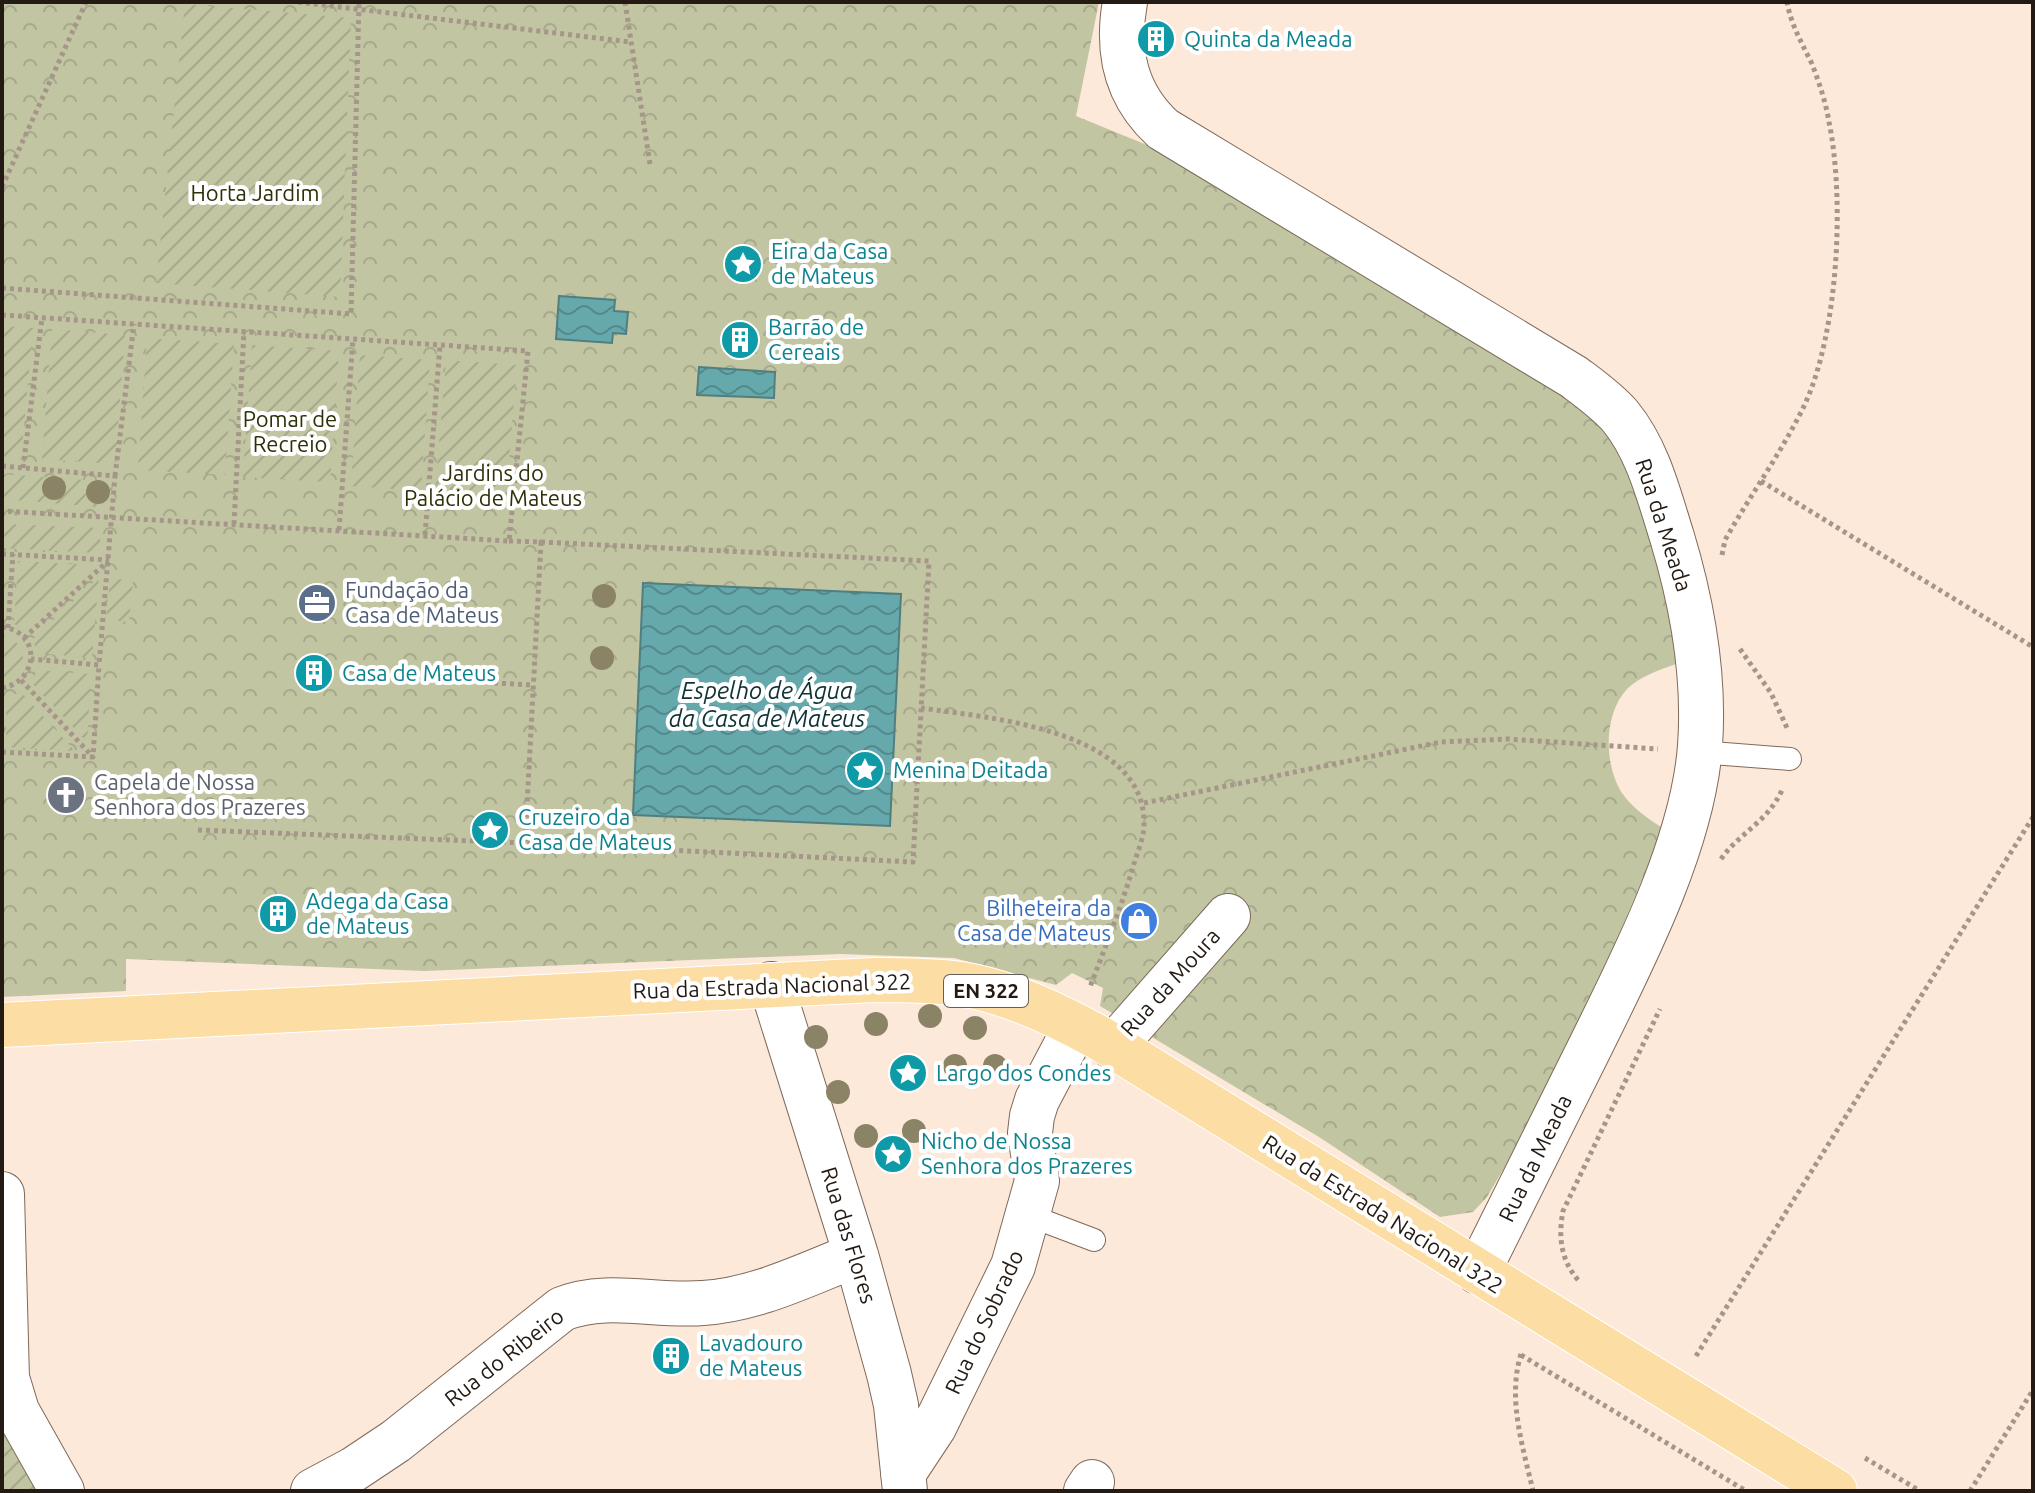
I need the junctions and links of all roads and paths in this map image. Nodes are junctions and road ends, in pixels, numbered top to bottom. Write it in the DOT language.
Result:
graph roads {
  1 [pos="86,2"];
  2 [pos="298,2"];
  3 [pos="625,2"];
  4 [pos="1125,2"];
  5 [pos="1787,2"];
  6 [pos="359,5"];
  7 [pos="630,42"];
  8 [pos="650,164"];
  9 [pos="2,187"];
  10 [pos="2,288"];
  11 [pos="2,315"];
  12 [pos="42,318"];
  13 [pos="134,324"];
  14 [pos="244,331"];
  15 [pos="353,339"];
  16 [pos="440,345"];
  17 [pos="2,466"];
  18 [pos="23,468"];
  19 [pos="115,476"];
  20 [pos="1761,481"];
  21 [pos="2,511"];
  22 [pos="112,519"];
  23 [pos="234,524"];
  24 [pos="339,530"];
  25 [pos="425,535"];
  26 [pos="509,541"];
  27 [pos="541,542"];
  28 [pos="2,554"];
  29 [pos="13,554"];
  30 [pos="109,560"];
  31 [pos="1719,568"];
  32 [pos="5,628"];
  33 [pos="24,638"];
  34 [pos="1738,644"];
  35 [pos="2033,647"];
  36 [pos="31,659"];
  37 [pos="99,665"];
  38 [pos="21,680"];
  39 [pos="494,683"];
  40 [pos="533,685"];
  41 [pos="2,688"];
  42 [pos="921,708"];
  43 [pos="2,752"];
  44 [pos="1699,752"];
  45 [pos="93,757"];
  46 [pos="1790,759"];
  47 [pos="1144,803"];
  48 [pos="2033,817"];
  49 [pos="198,830"];
  50 [pos="525,843"];
  51 [pos="1716,868"];
  52 [pos="1228,916"];
  53 [pos="771,984"];
  54 [pos="1661,1006"];
  55 [pos="2,1025"];
  56 [pos="1094,1036"];
  57 [pos="2,1194"];
  58 [pos="1028,1215"];
  59 [pos="1094,1240"];
  60 [pos="856,1255"];
  61 [pos="1478,1272"];
  62 [pos="1586,1288"];
  63 [pos="1542,1312"];
  64 [pos="1683,1349"];
  65 [pos="1521,1355"];
  66 [pos="1695,1357"];
  67 [pos="1709,1365"];
  68 [pos="2033,1390"];
  69 [pos="1854,1451"];
  70 [pos="904,1483"];
  71 [pos="62,1491"];
  72 [pos="313,1491"];
  73 [pos="1533,1491"];
  74 [pos="1746,1491"];
  75 [pos="1835,1491"];
  76 [pos="1920,1491"];
  77 [pos="1970,1491"];
  1 -- 9 [label="path"];
  2 -- 6 [label="path"];
  3 -- 7 [label="path"];
  4 -- 44 [label="street, Rua da Meada"];
  5 -- 20 [label="path"];
  6 -- 7 [label="path"];
  6 -- 10 [label="path"];
  7 -- 8 [label="path"];
  11 -- 12 [label="path"];
  12 -- 13 [label="path"];
  12 -- 18 [label="path"];
  13 -- 14 [label="path"];
  13 -- 19 [label="path"];
  14 -- 15 [label="path"];
  14 -- 23 [label="path"];
  15 -- 16 [label="path"];
  15 -- 24 [label="path"];
  16 -- 25 [label="path"];
  16 -- 26 [label="path"];
  17 -- 18 [label="path"];
  18 -- 19 [label="path"];
  19 -- 22 [label="path"];
  20 -- 31 [label="path"];
  20 -- 35 [label="path"];
  21 -- 22 [label="path"];
  22 -- 23 [label="path"];
  22 -- 30 [label="path"];
  23 -- 24 [label="path"];
  24 -- 25 [label="path"];
  25 -- 26 [label="path"];
  26 -- 27 [label="path"];
  27 -- 40 [label="path"];
  27 -- 42 [label="path"];
  28 -- 29 [label="path"];
  29 -- 30 [label="path"];
  29 -- 32 [label="path"];
  30 -- 33 [label="path"];
  30 -- 37 [label="path"];
  32 -- 33 [label="path"];
  33 -- 36 [label="path"];
  34 -- 46 [label="path"];
  36 -- 37 [label="path"];
  36 -- 38 [label="path"];
  37 -- 45 [label="path"];
  38 -- 41 [label="path"];
  38 -- 45 [label="path"];
  39 -- 40 [label="path"];
  40 -- 50 [label="path"];
  42 -- 47 [label="path"];
  42 -- 50 [label="path"];
  43 -- 45 [label="path"];
  44 -- 46 [label="lane"];
  44 -- 47 [label="path"];
  44 -- 61 [label="street, Rua da Meada"];
  46 -- 51 [label="path"];
  47 -- 56 [label="path"];
  48 -- 66 [label="path"];
  49 -- 50 [label="path"];
  52 -- 56 [label="street, Rua da Moura"];
  53 -- 55 [label="main road, Rua da Estrada Nacional 322 / EN 322"];
  53 -- 56 [label="main road, Rua da Estrada Nacional 322 / EN 322"];
  53 -- 60 [label="street, Rua das Flores"];
  54 -- 62 [label="path"];
  56 -- 58 [label="street, Rua do Sobrado"];
  56 -- 61 [label="main road, Rua da Estrada Nacional 322 / EN 322"];
  57 -- 71 [label="street"];
  58 -- 59 [label="lane"];
  58 -- 70 [label="street, Rua do Sobrado"];
  60 -- 70 [label="street, Rua das Flores"];
  60 -- 72 [label="street, Rua do Ribeiro"];
  61 -- 63 [label="main road, Rua da Estrada Nacional 322 / EN 322"];
  63 -- 65 [label="path"];
  63 -- 75 [label="main road, Rua da Estrada Nacional 322 / EN 322"];
  64 -- 66 [label="path"];
  65 -- 73 [label="path"];
  65 -- 74 [label="path"];
  66 -- 67 [label="path"];
  68 -- 77 [label="path"];
  69 -- 76 [label="path"];
}
